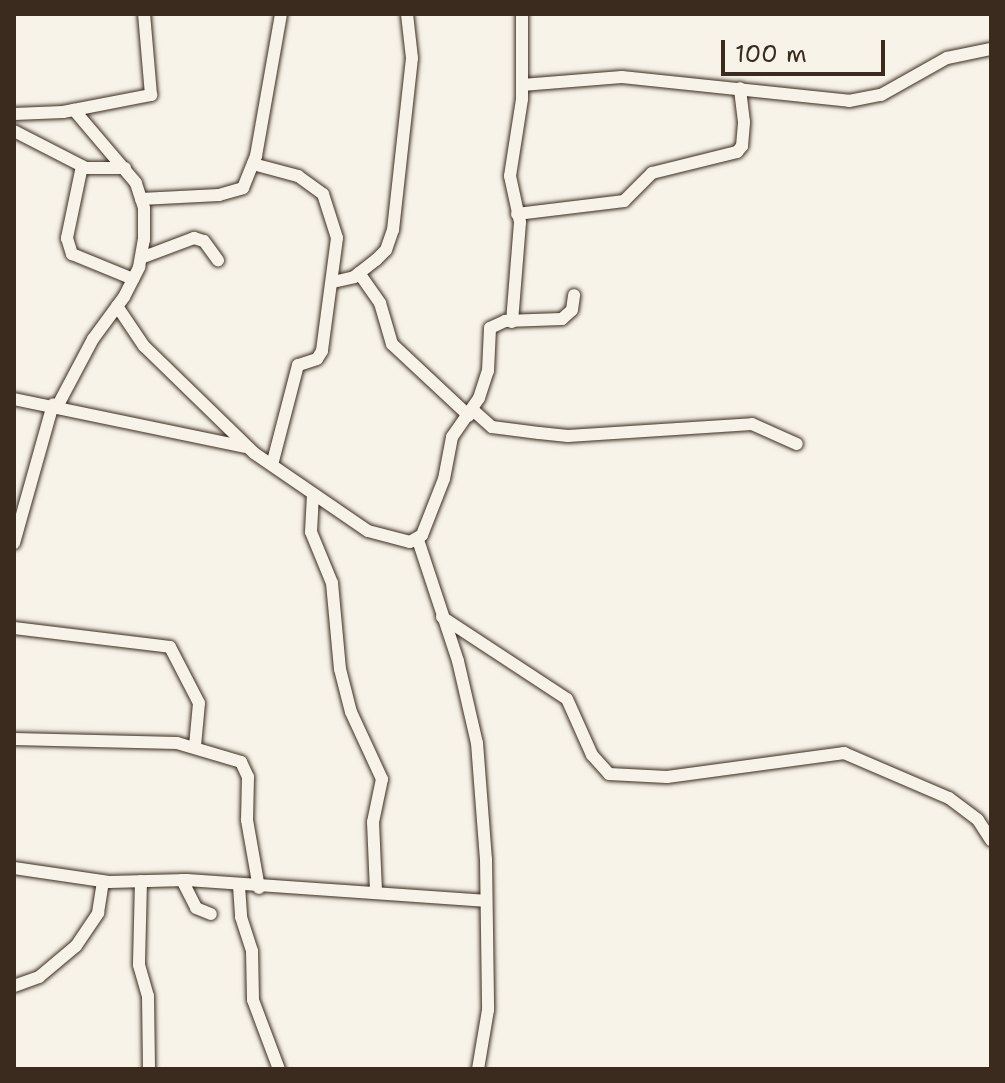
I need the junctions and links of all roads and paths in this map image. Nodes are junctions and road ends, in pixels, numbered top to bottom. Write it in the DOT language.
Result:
graph roads {
  1 [pos="144,14"];
  2 [pos="281,14"];
  3 [pos="407,14"];
  4 [pos="522,14"];
  5 [pos="991,49"];
  6 [pos="522,85"];
  7 [pos="740,88"];
  8 [pos="74,110"];
  9 [pos="14,114"];
  10 [pos="14,131"];
  11 [pos="253,164"];
  12 [pos="82,166"];
  13 [pos="125,168"];
  14 [pos="141,199"];
  15 [pos="517,214"];
  16 [pos="141,258"];
  17 [pos="218,260"];
  18 [pos="359,273"];
  19 [pos="133,279"];
  20 [pos="333,282"];
  21 [pos="574,295"];
  22 [pos="117,306"];
  23 [pos="512,322"];
  24 [pos="14,399"];
  25 [pos="56,405"];
  26 [pos="471,414"];
  27 [pos="797,444"];
  28 [pos="248,448"];
  29 [pos="272,465"];
  30 [pos="313,494"];
  31 [pos="418,540"];
  32 [pos="14,543"];
  33 [pos="442,617"];
  34 [pos="14,628"];
  35 [pos="14,739"];
  36 [pos="195,746"];
  37 [pos="991,840"];
  38 [pos="14,868"];
  39 [pos="182,880"];
  40 [pos="103,881"];
  41 [pos="141,881"];
  42 [pos="239,886"];
  43 [pos="259,888"];
  44 [pos="376,891"];
  45 [pos="484,901"];
  46 [pos="211,914"];
  47 [pos="14,986"];
  48 [pos="149,1069"];
  49 [pos="279,1069"];
  50 [pos="478,1069"];
  1 -- 8 [label="street"];
  2 -- 11 [label="street"];
  3 -- 18 [label="street"];
  4 -- 6 [label="street"];
  5 -- 7 [label="street"];
  6 -- 7 [label="street"];
  6 -- 15 [label="street"];
  7 -- 15 [label="street"];
  8 -- 9 [label="street"];
  8 -- 13 [label="street"];
  10 -- 12 [label="street"];
  11 -- 14 [label="street"];
  11 -- 20 [label="street"];
  12 -- 13 [label="street"];
  12 -- 19 [label="street"];
  13 -- 14 [label="street"];
  14 -- 16 [label="street"];
  15 -- 23 [label="street"];
  16 -- 17 [label="street"];
  16 -- 19 [label="street"];
  18 -- 20 [label="street"];
  18 -- 26 [label="street"];
  19 -- 22 [label="street"];
  20 -- 29 [label="street"];
  21 -- 23 [label="street"];
  22 -- 25 [label="street"];
  22 -- 28 [label="street"];
  23 -- 26 [label="street"];
  24 -- 25 [label="street"];
  25 -- 28 [label="street"];
  25 -- 32 [label="street"];
  26 -- 27 [label="street"];
  26 -- 31 [label="street"];
  28 -- 29 [label="street"];
  29 -- 30 [label="street"];
  30 -- 31 [label="street"];
  30 -- 44 [label="street"];
  31 -- 33 [label="street"];
  33 -- 37 [label="street"];
  33 -- 45 [label="street"];
  34 -- 36 [label="street"];
  35 -- 36 [label="street"];
  36 -- 43 [label="street"];
  38 -- 40 [label="street"];
  39 -- 41 [label="street"];
  39 -- 42 [label="street"];
  39 -- 46 [label="street"];
  40 -- 41 [label="street"];
  40 -- 47 [label="street"];
  41 -- 48 [label="street"];
  42 -- 43 [label="street"];
  42 -- 49 [label="street"];
  43 -- 44 [label="street"];
  44 -- 45 [label="street"];
  45 -- 50 [label="street"];
}
